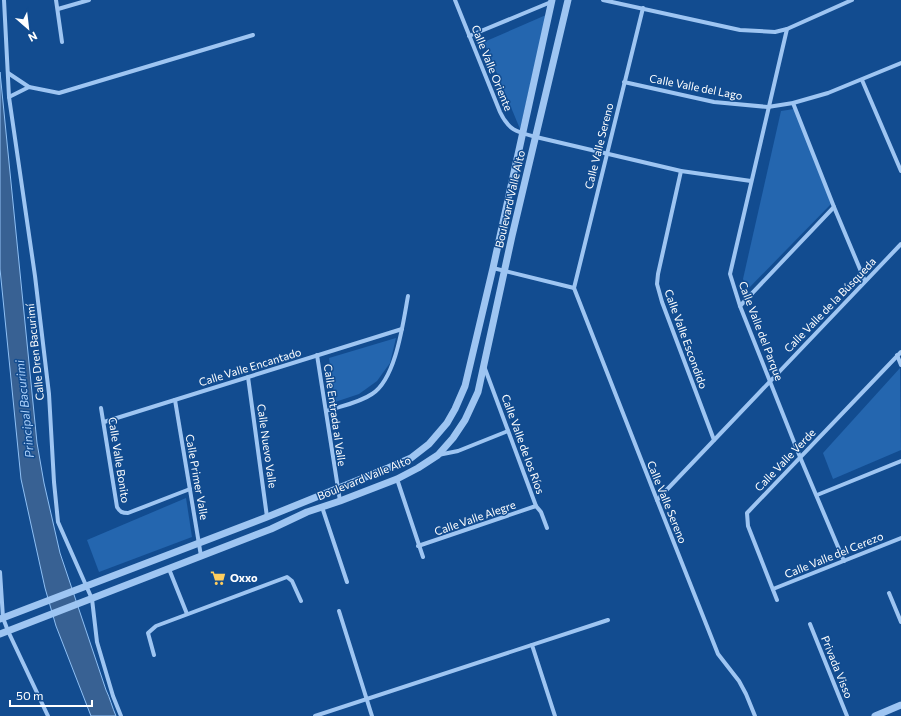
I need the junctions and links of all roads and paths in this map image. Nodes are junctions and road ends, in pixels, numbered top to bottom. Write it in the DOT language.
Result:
graph roads {
  1 [pos="4,0"];
  2 [pos="56,0"];
  3 [pos="89,0"];
  4 [pos="455,0"];
  5 [pos="553,0"];
  6 [pos="568,0"];
  7 [pos="603,0"];
  8 [pos="852,0"];
  9 [pos="643,8"];
  10 [pos="58,9"];
  11 [pos="787,29"];
  12 [pos="253,35"];
  13 [pos="469,36"];
  14 [pos="62,42"];
  15 [pos="901,63"];
  16 [pos="8,73"];
  17 [pos="862,80"];
  18 [pos="624,82"];
  19 [pos="29,87"];
  20 [pos="9,97"];
  21 [pos="793,103"];
  22 [pos="768,107"];
  23 [pos="522,133"];
  24 [pos="536,137"];
  25 [pos="607,153"];
  26 [pos="681,171"];
  27 [pos="901,171"];
  28 [pos="751,181"];
  29 [pos="834,207"];
  30 [pos="901,244"];
  31 [pos="493,268"];
  32 [pos="506,271"];
  33 [pos="865,282"];
  34 [pos="574,288"];
  35 [pos="408,296"];
  36 [pos="740,306"];
  37 [pos="402,329"];
  38 [pos="901,352"];
  39 [pos="317,355"];
  40 [pos="897,356"];
  41 [pos="901,365"];
  42 [pos="484,366"];
  43 [pos="248,377"];
  44 [pos="770,381"];
  45 [pos="175,400"];
  46 [pos="101,408"];
  47 [pos="326,411"];
  48 [pos="104,422"];
  49 [pos="508,431"];
  50 [pos="714,440"];
  51 [pos="438,455"];
  52 [pos="800,457"];
  53 [pos="901,461"];
  54 [pos="397,479"];
  55 [pos="337,488"];
  56 [pos="190,489"];
  57 [pos="817,495"];
  58 [pos="657,500"];
  59 [pos="340,501"];
  60 [pos="536,506"];
  61 [pos="322,507"];
  62 [pos="267,517"];
  63 [pos="547,528"];
  64 [pos="901,538"];
  65 [pos="199,542"];
  66 [pos="418,546"];
  67 [pos="201,556"];
  68 [pos="423,558"];
  69 [pos="844,561"];
  70 [pos="169,569"];
  71 [pos="0,572"];
  72 [pos="347,582"];
  73 [pos="87,586"];
  74 [pos="773,589"];
  75 [pos="889,593"];
  76 [pos="92,599"];
  77 [pos="778,600"];
  78 [pos="301,602"];
  79 [pos="339,611"];
  80 [pos="187,614"];
  81 [pos="2,618"];
  82 [pos="608,620"];
  83 [pos="901,622"];
  84 [pos="810,624"];
  85 [pos="8,631"];
  86 [pos="0,634"];
  87 [pos="532,645"];
  88 [pos="154,655"];
  89 [pos="367,699"];
  90 [pos="901,705"];
  91 [pos="48,716"];
  92 [pos="121,716"];
  93 [pos="315,716"];
  94 [pos="372,716"];
  95 [pos="555,716"];
  96 [pos="755,716"];
  97 [pos="847,716"];
  98 [pos="875,716"];
  1 -- 16 [label="street, Calle Dren Bacurimí"];
  2 -- 10 [label="street"];
  3 -- 10 [label="street"];
  4 -- 13 [label="street, Calle Valle Oriente"];
  5 -- 13 [label="street"];
  5 -- 23 [label="street, Boulevard Valle Alto"];
  6 -- 24 [label="street, Boulevard Valle Alto"];
  7 -- 9 [label="street"];
  8 -- 11 [label="street"];
  9 -- 11 [label="street"];
  9 -- 18 [label="street, Calle Valle Sereno"];
  10 -- 14 [label="street"];
  11 -- 22 [label="street, Calle Valle del Parque"];
  12 -- 19 [label="street"];
  13 -- 23 [label="street, Calle Valle Oriente"];
  15 -- 17 [label="street, Calle Valle del Lago"];
  16 -- 19 [label="street"];
  16 -- 20 [label="street, Calle Dren Bacurimí"];
  17 -- 21 [label="street, Calle Valle del Lago"];
  17 -- 27 [label="street"];
  18 -- 22 [label="street, Calle Valle del Lago"];
  18 -- 25 [label="street, Calle Valle Sereno"];
  19 -- 20 [label="street"];
  20 -- 73 [label="street, Calle Dren Bacurimí"];
  21 -- 22 [label="street, Calle Valle del Lago"];
  21 -- 29 [label="street"];
  22 -- 28 [label="street, Calle Valle del Parque"];
  23 -- 24 [label="street, Calle Valle Oriente"];
  23 -- 31 [label="street, Boulevard Valle Alto"];
  24 -- 25 [label="street, Calle Valle Oriente"];
  24 -- 32 [label="street, Boulevard Valle Alto"];
  25 -- 26 [label="street, Calle Valle Oriente"];
  25 -- 34 [label="street, Calle Valle Sereno"];
  26 -- 28 [label="street, Calle Valle Oriente"];
  26 -- 50 [label="street, Calle Valle Escondido"];
  28 -- 36 [label="street, Calle Valle del Parque"];
  29 -- 33 [label="street"];
  29 -- 36 [label="street"];
  30 -- 33 [label="street, Calle Valle de la Búsqueda"];
  31 -- 32 [label="street"];
  31 -- 55 [label="street, Boulevard Valle Alto"];
  32 -- 34 [label="street"];
  32 -- 42 [label="street, Boulevard Valle Alto"];
  33 -- 44 [label="street, Calle Valle de la Búsqueda"];
  34 -- 58 [label="street, Calle Valle Sereno"];
  35 -- 37 [label="street"];
  36 -- 44 [label="street, Calle Valle del Parque"];
  37 -- 39 [label="street, Calle Valle Encantado"];
  37 -- 47 [label="street"];
  38 -- 40 [label="street, Calle Valle Verde"];
  39 -- 43 [label="street, Calle Valle Encantado"];
  39 -- 47 [label="street, Calle Entrada al Valle"];
  40 -- 41 [label="street"];
  40 -- 52 [label="street, Calle Valle Verde"];
  42 -- 49 [label="street, Calle Valle de los Ríos"];
  42 -- 51 [label="street, Boulevard Valle Alto"];
  43 -- 45 [label="street, Calle Valle Encantado"];
  43 -- 62 [label="street, Calle Nuevo Valle"];
  44 -- 50 [label="street, Calle Valle de la Búsqueda"];
  44 -- 52 [label="street, Calle Valle del Parque"];
  45 -- 48 [label="street, Calle Valle Encantado"];
  45 -- 56 [label="street, Calle Primer Valle"];
  46 -- 48 [label="street, Calle Valle Bonito"];
  47 -- 55 [label="street, Calle Entrada al Valle"];
  48 -- 56 [label="street, Calle Valle Bonito"];
  49 -- 51 [label="street"];
  49 -- 60 [label="street, Calle Valle de los Ríos"];
  50 -- 58 [label="street, Calle Valle de la Búsqueda"];
  51 -- 54 [label="street, Boulevard Valle Alto"];
  52 -- 57 [label="street, Calle Valle del Parque"];
  52 -- 74 [label="street, Calle Valle Verde"];
  53 -- 57 [label="street"];
  54 -- 59 [label="street, Boulevard Valle Alto"];
  54 -- 66 [label="street"];
  55 -- 59 [label="street, Calle Entrada al Valle"];
  55 -- 62 [label="street, Boulevard Valle Alto"];
  56 -- 65 [label="street, Calle Primer Valle"];
  57 -- 69 [label="street, Calle Valle del Parque"];
  58 -- 96 [label="street, Calle Valle Sereno"];
  59 -- 61 [label="street, Boulevard Valle Alto"];
  60 -- 63 [label="street, Calle Valle de los Ríos"];
  60 -- 66 [label="street, Calle Valle Alegre"];
  61 -- 67 [label="street, Boulevard Valle Alto"];
  61 -- 72 [label="street"];
  62 -- 65 [label="street, Boulevard Valle Alto"];
  64 -- 69 [label="street, Calle Valle del Cerezo"];
  65 -- 67 [label="street, Calle Primer Valle"];
  65 -- 73 [label="street, Boulevard Valle Alto"];
  66 -- 68 [label="street"];
  67 -- 70 [label="street, Boulevard Valle Alto"];
  69 -- 74 [label="street, Calle Valle del Cerezo"];
  70 -- 76 [label="street, Boulevard Valle Alto"];
  70 -- 80 [label="street"];
  71 -- 81 [label="street"];
  73 -- 76 [label="street, Calle Dren Bacurimí"];
  73 -- 81 [label="street, Boulevard Valle Alto"];
  74 -- 77 [label="street, Calle Valle Verde"];
  75 -- 83 [label="street"];
  76 -- 85 [label="street, Boulevard Valle Alto"];
  76 -- 92 [label="street, Calle Dren Bacurimí"];
  78 -- 80 [label="street"];
  79 -- 89 [label="street"];
  80 -- 88 [label="street"];
  81 -- 85 [label="street"];
  82 -- 87 [label="street"];
  84 -- 97 [label="street, Privada Visso"];
  85 -- 86 [label="street, Boulevard Valle Alto"];
  85 -- 91 [label="street"];
  87 -- 89 [label="street"];
  87 -- 95 [label="street"];
  89 -- 93 [label="street"];
  89 -- 94 [label="street"];
  90 -- 98 [label="street"];
}
